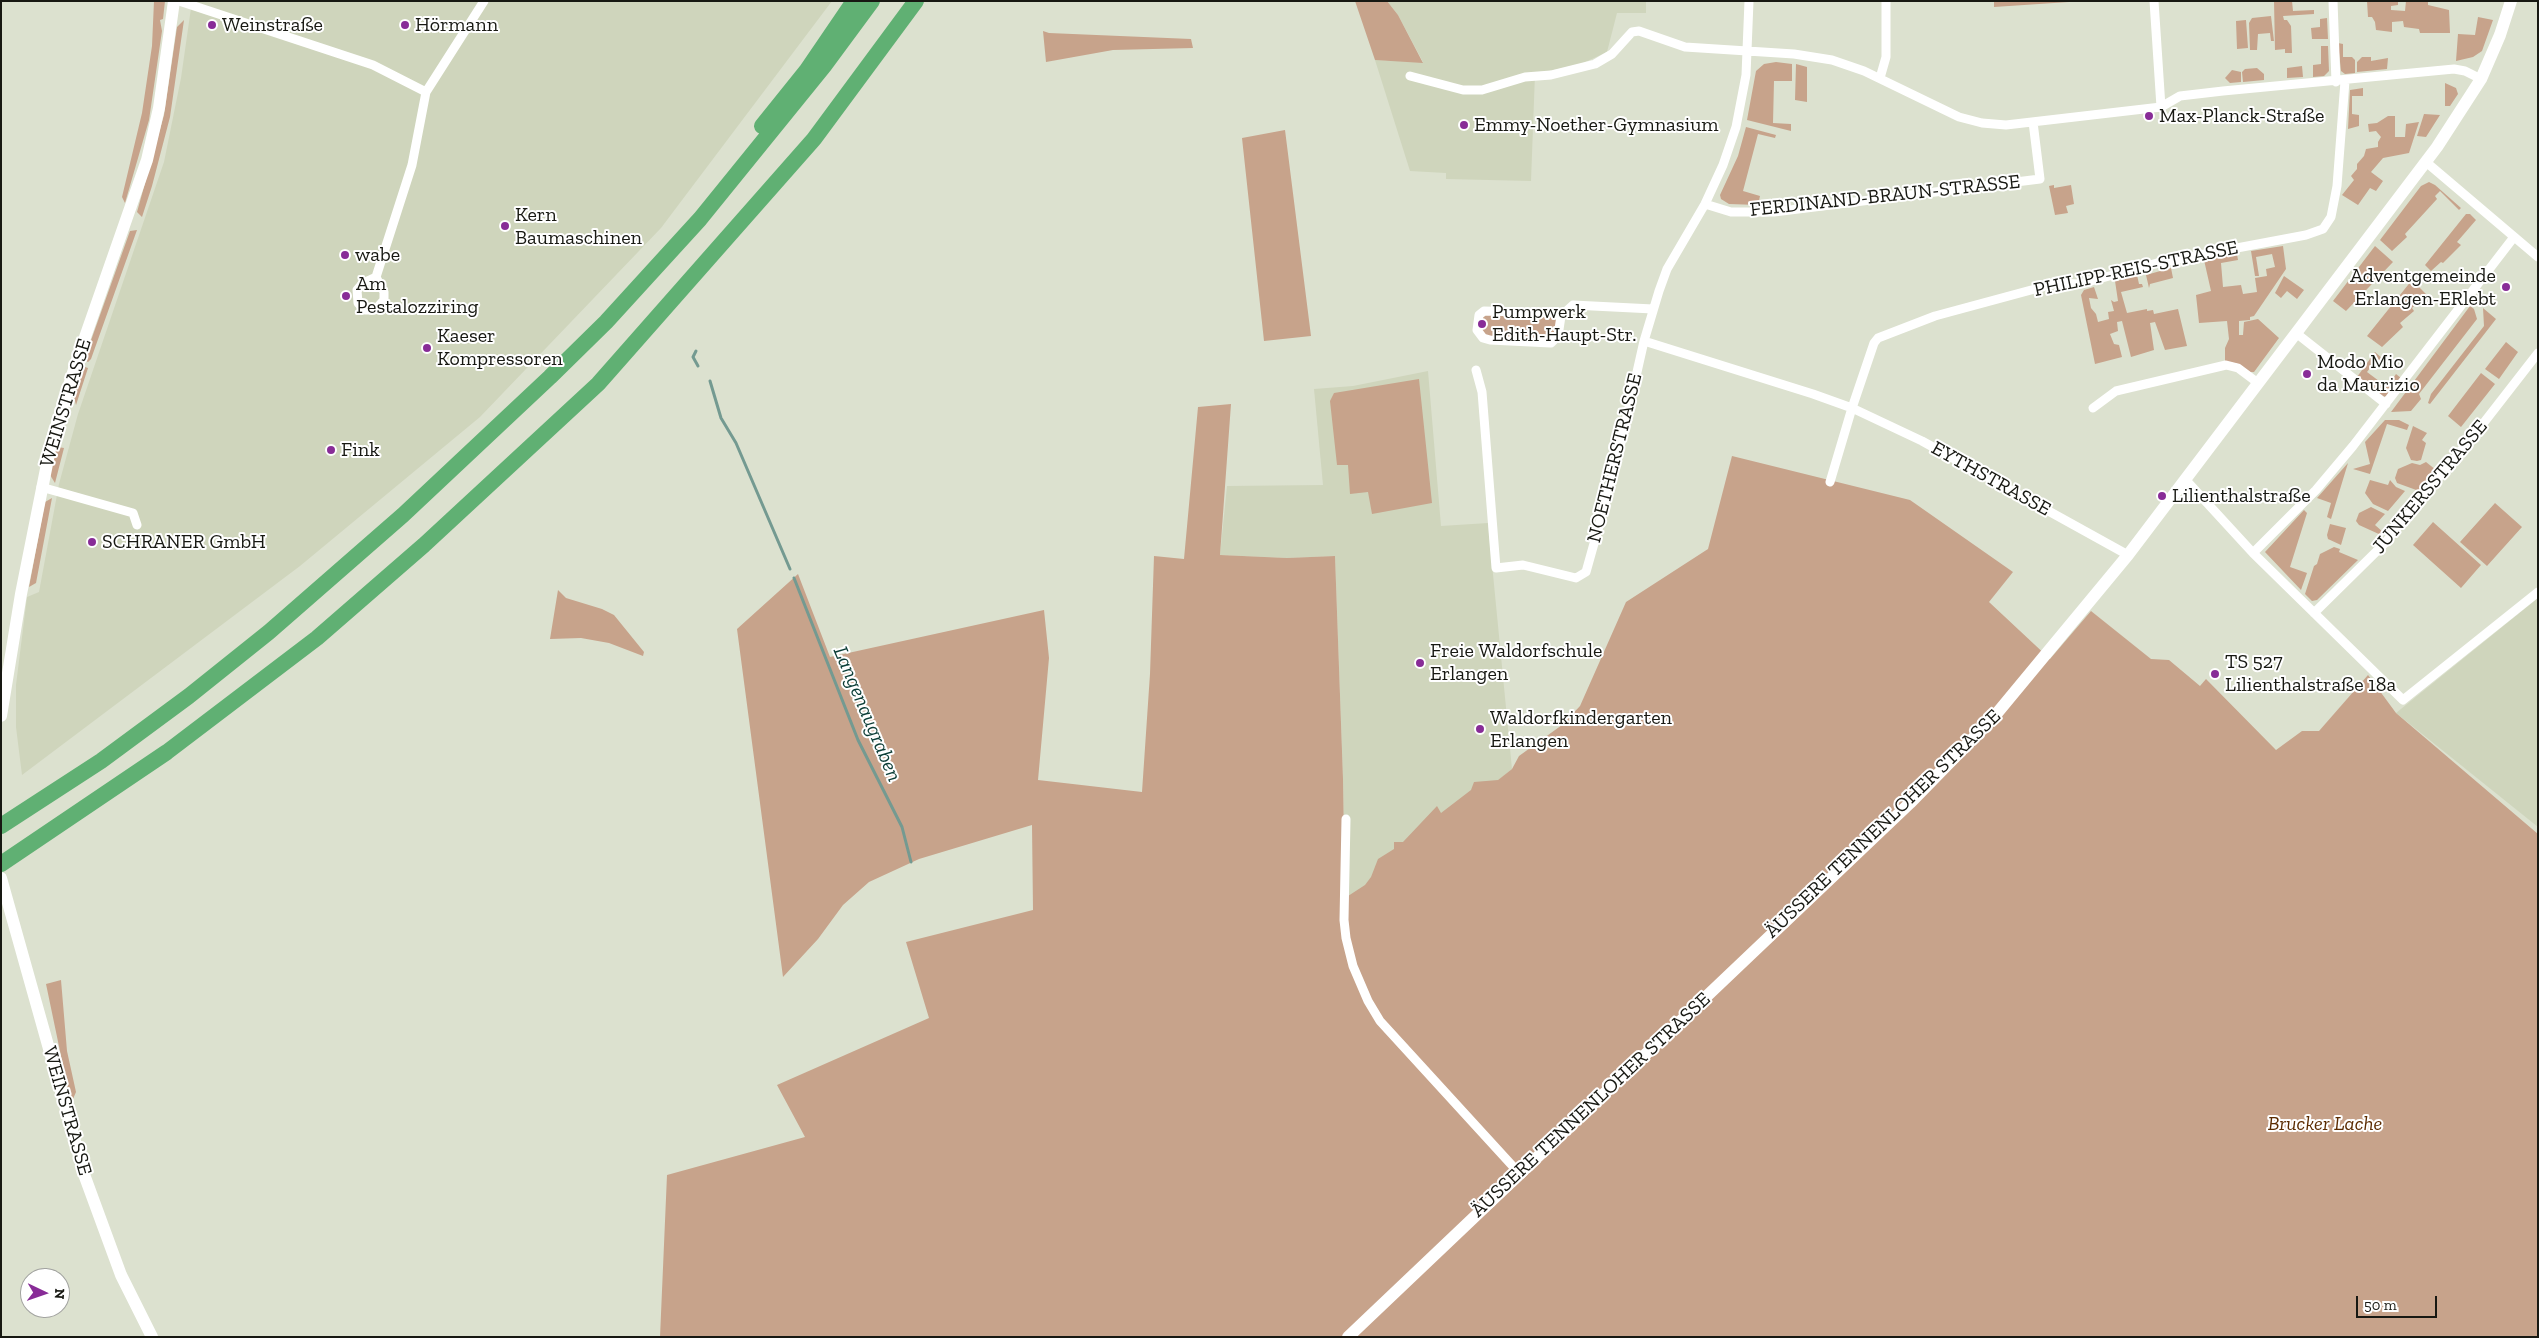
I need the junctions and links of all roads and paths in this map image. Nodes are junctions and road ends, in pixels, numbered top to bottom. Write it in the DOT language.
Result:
graph roads {
  1 [pos="174,1"];
  2 [pos="179,1"];
  3 [pos="484,1"];
  4 [pos="854,1"];
  5 [pos="872,1"];
  6 [pos="916,1"];
  7 [pos="1749,1"];
  8 [pos="1886,1"];
  9 [pos="2154,1"];
  10 [pos="2333,1"];
  11 [pos="2511,1"];
  12 [pos="1747,52"];
  13 [pos="1410,76"];
  14 [pos="1880,78"];
  15 [pos="2481,79"];
  16 [pos="2341,81"];
  17 [pos="426,92"];
  18 [pos="2161,106"];
  19 [pos="2033,122"];
  20 [pos="2426,162"];
  21 [pos="1705,204"];
  22 [pos="700,219"];
  23 [pos="2514,237"];
  24 [pos="2538,257"];
  25 [pos="376,277"];
  26 [pos="1653,309"];
  27 [pos="1561,316"];
  28 [pos="2296,333"];
  29 [pos="1644,341"];
  30 [pos="2538,353"];
  31 [pos="1476,370"];
  32 [pos="2258,383"];
  33 [pos="2386,404"];
  34 [pos="1852,408"];
  35 [pos="2093,408"];
  36 [pos="2185,479"];
  37 [pos="1830,482"];
  38 [pos="41,487"];
  39 [pos="137,525"];
  40 [pos="2253,553"];
  41 [pos="2128,555"];
  42 [pos="2538,592"];
  43 [pos="2314,613"];
  44 [pos="1,716"];
  45 [pos="1346,819"];
  46 [pos="1,826"];
  47 [pos="1,864"];
  48 [pos="1,878"];
  49 [pos="1519,1172"];
  50 [pos="152,1337"];
  51 [pos="1348,1337"];
  1 -- 38 [label="street, WEINSTRASSE"];
  2 -- 17 [label="street"];
  3 -- 17 [label="street"];
  4 -- 22 [label="highway"];
  5 -- 22 [label="highway"];
  6 -- 47 [label="highway"];
  7 -- 12 [label="street, NOETHERSTRASSE"];
  8 -- 14 [label="street"];
  9 -- 18 [label="street"];
  10 -- 16 [label="street, PHILIPP-REIS-STRASSE"];
  11 -- 15 [label="street, ÄUSSERE TENNENLOHER STRASSE"];
  12 -- 13 [label="street"];
  12 -- 14 [label="street"];
  12 -- 21 [label="street, NOETHERSTRASSE"];
  14 -- 19 [label="street"];
  15 -- 16 [label="street"];
  15 -- 20 [label="street, ÄUSSERE TENNENLOHER STRASSE"];
  16 -- 18 [label="street"];
  16 -- 34 [label="street, PHILIPP-REIS-STRASSE"];
  17 -- 25 [label="street"];
  18 -- 19 [label="street"];
  19 -- 21 [label="street, FERDINAND-BRAUN-STRASSE"];
  20 -- 23 [label="street"];
  20 -- 28 [label="street, ÄUSSERE TENNENLOHER STRASSE"];
  21 -- 26 [label="street, NOETHERSTRASSE"];
  22 -- 46 [label="highway"];
  23 -- 24 [label="street"];
  23 -- 33 [label="street"];
  26 -- 27 [label="street"];
  26 -- 29 [label="street, NOETHERSTRASSE"];
  27 -- 27 [label="street"];
  28 -- 32 [label="street, ÄUSSERE TENNENLOHER STRASSE"];
  28 -- 33 [label="street"];
  29 -- 31 [label="street, NOETHERSTRASSE"];
  29 -- 34 [label="street, EYTHSTRASSE"];
  30 -- 43 [label="street, JUNKERSSTRASSE"];
  32 -- 35 [label="street"];
  32 -- 36 [label="street, ÄUSSERE TENNENLOHER STRASSE"];
  33 -- 40 [label="street"];
  34 -- 37 [label="street"];
  34 -- 41 [label="street, EYTHSTRASSE"];
  36 -- 40 [label="street"];
  36 -- 41 [label="street, ÄUSSERE TENNENLOHER STRASSE"];
  38 -- 39 [label="street, WEINSTRASSE"];
  38 -- 44 [label="street, WEINSTRASSE"];
  40 -- 43 [label="street"];
  41 -- 49 [label="street, ÄUSSERE TENNENLOHER STRASSE"];
  42 -- 43 [label="street"];
  45 -- 49 [label="street"];
  48 -- 50 [label="street, WEINSTRASSE"];
  49 -- 51 [label="street, ÄUSSERE TENNENLOHER STRASSE"];
}
